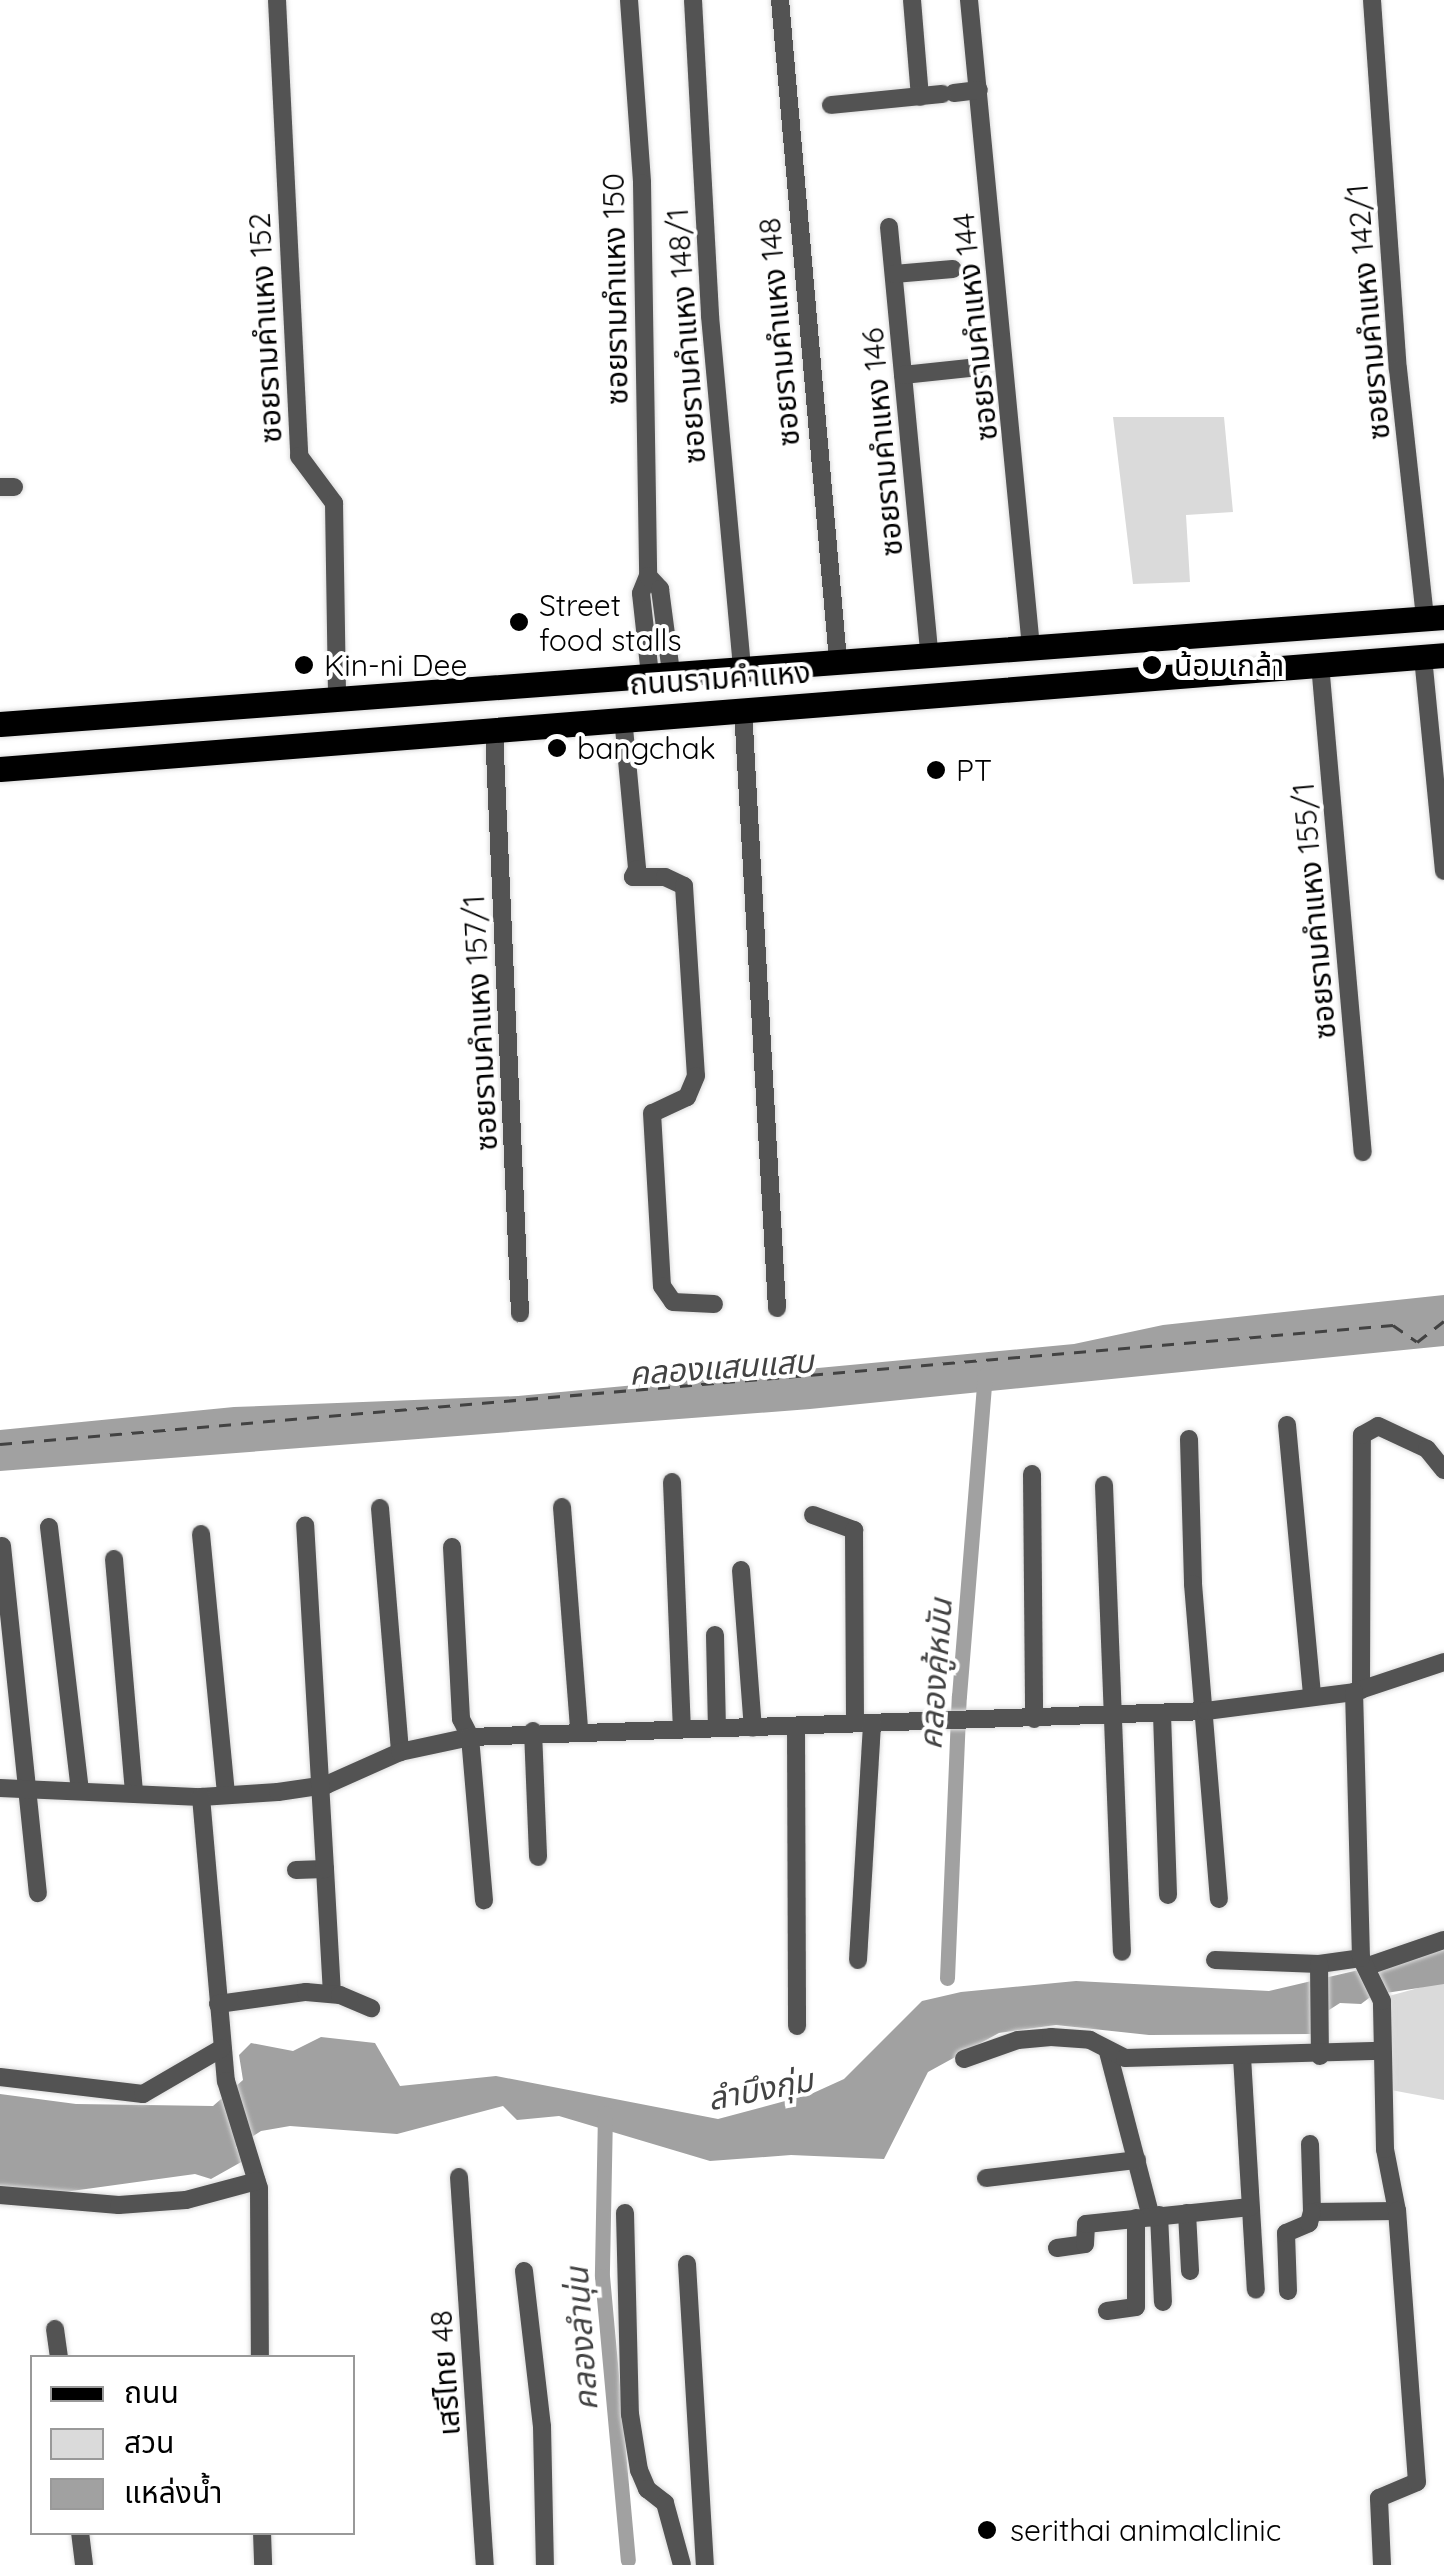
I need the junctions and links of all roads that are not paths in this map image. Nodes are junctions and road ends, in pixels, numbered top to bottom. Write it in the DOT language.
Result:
graph roads {
  1 [pos="277,0"];
  2 [pos="629,0"];
  3 [pos="693,0"];
  4 [pos="780,0"];
  5 [pos="912,0"];
  6 [pos="969,0"];
  7 [pos="1372,0"];
  8 [pos="978,90"];
  9 [pos="920,97"];
  10 [pos="831,105"];
  11 [pos="889,227"];
  12 [pos="953,269"];
  13 [pos="894,274"];
  14 [pos="979,366"];
  15 [pos="903,375"];
  16 [pos="1434,618"];
  17 [pos="1031,648"];
  18 [pos="929,653"];
  19 [pos="1434,656"];
  20 [pos="838,660"];
  21 [pos="1320,664"];
  22 [pos="742,667"];
  23 [pos="661,674"];
  24 [pos="337,701"];
  25 [pos="251,706"];
  26 [pos="197,709"];
  27 [pos="743,709"];
  28 [pos="623,718"];
  29 [pos="0,724"];
  30 [pos="494,731"];
  31 [pos="252,750"];
  32 [pos="194,754"];
  33 [pos="0,768"];
  34 [pos="1444,871"];
  35 [pos="1363,1152"];
  36 [pos="714,1304"];
  37 [pos="776,1308"];
  38 [pos="520,1313"];
  39 [pos="1287,1425"];
  40 [pos="1190,1440"];
  41 [pos="1444,1470"];
  42 [pos="1032,1474"];
  43 [pos="672,1482"];
  44 [pos="1104,1485"];
  45 [pos="562,1507"];
  46 [pos="380,1508"];
  47 [pos="813,1515"];
  48 [pos="49,1526"];
  49 [pos="304,1526"];
  50 [pos="201,1534"];
  51 [pos="2,1546"];
  52 [pos="452,1547"];
  53 [pos="114,1559"];
  54 [pos="741,1570"];
  55 [pos="715,1635"];
  56 [pos="1444,1662"];
  57 [pos="1357,1691"];
  58 [pos="1312,1696"];
  59 [pos="1206,1711"];
  60 [pos="1162,1714"];
  61 [pos="1111,1718"];
  62 [pos="1034,1719"];
  63 [pos="864,1723"];
  64 [pos="796,1726"];
  65 [pos="682,1727"];
  66 [pos="717,1728"];
  67 [pos="753,1728"];
  68 [pos="579,1730"];
  69 [pos="533,1731"];
  70 [pos="470,1737"];
  71 [pos="400,1752"];
  72 [pos="319,1786"];
  73 [pos="24,1787"];
  74 [pos="0,1788"];
  75 [pos="80,1790"];
  76 [pos="134,1791"];
  77 [pos="226,1796"];
  78 [pos="200,1797"];
  79 [pos="538,1857"];
  80 [pos="325,1869"];
  81 [pos="296,1870"];
  82 [pos="38,1894"];
  83 [pos="1168,1895"];
  84 [pos="484,1900"];
  85 [pos="1218,1900"];
  86 [pos="1444,1940"];
  87 [pos="1122,1952"];
  88 [pos="858,1960"];
  89 [pos="1215,1960"];
  90 [pos="1367,1965"];
  91 [pos="1319,1971"];
  92 [pos="332,1994"];
  93 [pos="218,2004"];
  94 [pos="371,2008"];
  95 [pos="797,2026"];
  96 [pos="222,2048"];
  97 [pos="1382,2051"];
  98 [pos="1108,2052"];
  99 [pos="1320,2056"];
  100 [pos="1242,2057"];
  101 [pos="964,2058"];
  102 [pos="0,2076"];
  103 [pos="1310,2144"];
  104 [pos="1137,2160"];
  105 [pos="255,2178"];
  106 [pos="460,2178"];
  107 [pos="986,2178"];
  108 [pos="0,2196"];
  109 [pos="1250,2207"];
  110 [pos="1397,2210"];
  111 [pos="625,2212"];
  112 [pos="1312,2212"];
  113 [pos="1187,2213"];
  114 [pos="1149,2217"];
  115 [pos="1057,2248"];
  116 [pos="687,2264"];
  117 [pos="524,2271"];
  118 [pos="1190,2271"];
  119 [pos="1256,2290"];
  120 [pos="1288,2291"];
  121 [pos="1163,2302"];
  122 [pos="1107,2311"];
  123 [pos="55,2330"];
  124 [pos="59,2355"];
  125 [pos="260,2355"];
  126 [pos="80,2535"];
  127 [pos="262,2535"];
  128 [pos="84,2565"];
  129 [pos="263,2565"];
  130 [pos="485,2565"];
  131 [pos="545,2565"];
  132 [pos="682,2565"];
  133 [pos="705,2565"];
  134 [pos="1382,2565"];
  1 -- 24 [label="street, ซอยรามคำแหง 152"];
  2 -- 23 [label="street, ซอยรามคำแหง 150"];
  3 -- 22 [label="street, ซอยรามคำแหง 148/1"];
  4 -- 20 [label="street, ซอยรามคำแหง 148"];
  5 -- 9 [label="street"];
  6 -- 8 [label="street, ซอยรามคำแหง 144"];
  7 -- 16 [label="street, ซอยรามคำแหง 142/1"];
  8 -- 9 [label="street"];
  8 -- 17 [label="street, ซอยรามคำแหง 144"];
  9 -- 10 [label="street"];
  11 -- 13 [label="street, ซอยรามคำแหง 146"];
  12 -- 13 [label="street"];
  13 -- 15 [label="street, ซอยรามคำแหง 146"];
  14 -- 15 [label="street"];
  15 -- 18 [label="street, ซอยรามคำแหง 146"];
  16 -- 17 [label="main road, ถนนรามคำแหง"];
  17 -- 18 [label="main road, ถนนรามคำแหง"];
  18 -- 20 [label="main road, ถนนรามคำแหง"];
  19 -- 21 [label="main road, ถนนรามคำแหง"];
  19 -- 34 [label="street"];
  20 -- 22 [label="main road, ถนนรามคำแหง"];
  21 -- 27 [label="main road, ถนนรามคำแหง"];
  21 -- 35 [label="street, ซอยรามคำแหง 155/1"];
  22 -- 23 [label="main road, ถนนรามคำแหง"];
  23 -- 24 [label="main road, ถนนรามคำแหง"];
  24 -- 25 [label="main road, ถนนรามคำแหง"];
  25 -- 26 [label="main road, ถนนรามคำแหง"];
  25 -- 31 [label="main road"];
  26 -- 29 [label="main road, ถนนรามคำแหง"];
  26 -- 32 [label="main road"];
  27 -- 28 [label="main road, ถนนรามคำแหง"];
  27 -- 37 [label="street"];
  28 -- 30 [label="main road, ถนนรามคำแหง"];
  28 -- 36 [label="street"];
  30 -- 31 [label="main road, ถนนรามคำแหง"];
  30 -- 38 [label="street, ซอยรามคำแหง 157/1"];
  31 -- 32 [label="main road, ถนนรามคำแหง"];
  32 -- 33 [label="main road, ถนนรามคำแหง"];
  39 -- 58 [label="street"];
  40 -- 59 [label="street"];
  41 -- 57 [label="street"];
  42 -- 62 [label="street"];
  43 -- 65 [label="street"];
  44 -- 61 [label="street"];
  45 -- 68 [label="street"];
  46 -- 71 [label="street"];
  47 -- 63 [label="street"];
  48 -- 75 [label="street"];
  49 -- 72 [label="street"];
  50 -- 77 [label="street"];
  51 -- 73 [label="street"];
  52 -- 70 [label="street"];
  53 -- 76 [label="street"];
  54 -- 67 [label="street"];
  55 -- 66 [label="street"];
  56 -- 57 [label="street"];
  57 -- 58 [label="street"];
  57 -- 90 [label="street"];
  58 -- 59 [label="street"];
  59 -- 60 [label="street"];
  59 -- 85 [label="street"];
  60 -- 61 [label="street"];
  60 -- 83 [label="street"];
  61 -- 62 [label="street"];
  61 -- 87 [label="street"];
  62 -- 63 [label="street"];
  63 -- 64 [label="street"];
  63 -- 88 [label="street"];
  64 -- 67 [label="street"];
  64 -- 95 [label="street"];
  65 -- 66 [label="street"];
  65 -- 68 [label="street"];
  66 -- 67 [label="street"];
  68 -- 69 [label="street"];
  69 -- 70 [label="street"];
  69 -- 79 [label="street"];
  70 -- 71 [label="street"];
  70 -- 84 [label="street"];
  71 -- 72 [label="street"];
  72 -- 77 [label="street"];
  72 -- 80 [label="street"];
  73 -- 74 [label="street"];
  73 -- 75 [label="street"];
  73 -- 82 [label="street"];
  75 -- 76 [label="street"];
  76 -- 78 [label="street"];
  77 -- 78 [label="street"];
  78 -- 93 [label="street"];
  80 -- 81 [label="street"];
  80 -- 92 [label="street"];
  86 -- 90 [label="street"];
  89 -- 91 [label="street"];
  90 -- 91 [label="street"];
  90 -- 97 [label="street"];
  91 -- 99 [label="street"];
  92 -- 93 [label="street"];
  92 -- 94 [label="street"];
  93 -- 96 [label="street"];
  96 -- 102 [label="street"];
  96 -- 105 [label="street"];
  97 -- 99 [label="street"];
  97 -- 110 [label="street"];
  98 -- 100 [label="street"];
  98 -- 101 [label="street"];
  98 -- 104 [label="street"];
  99 -- 100 [label="street"];
  100 -- 109 [label="street"];
  103 -- 112 [label="street"];
  104 -- 107 [label="street"];
  104 -- 114 [label="street"];
  105 -- 108 [label="street"];
  105 -- 125 [label="street"];
  106 -- 130 [label="street, เสรีไทย 48"];
  109 -- 113 [label="street"];
  109 -- 119 [label="street"];
  110 -- 112 [label="street"];
  110 -- 134 [label="street"];
  111 -- 132 [label="street"];
  112 -- 120 [label="street"];
  113 -- 114 [label="street"];
  113 -- 118 [label="street"];
  114 -- 115 [label="street"];
  114 -- 121 [label="street"];
  114 -- 122 [label="street"];
  116 -- 133 [label="street"];
  117 -- 131 [label="street"];
  123 -- 124 [label="street"];
  126 -- 128 [label="street"];
  127 -- 129 [label="street"];
}
